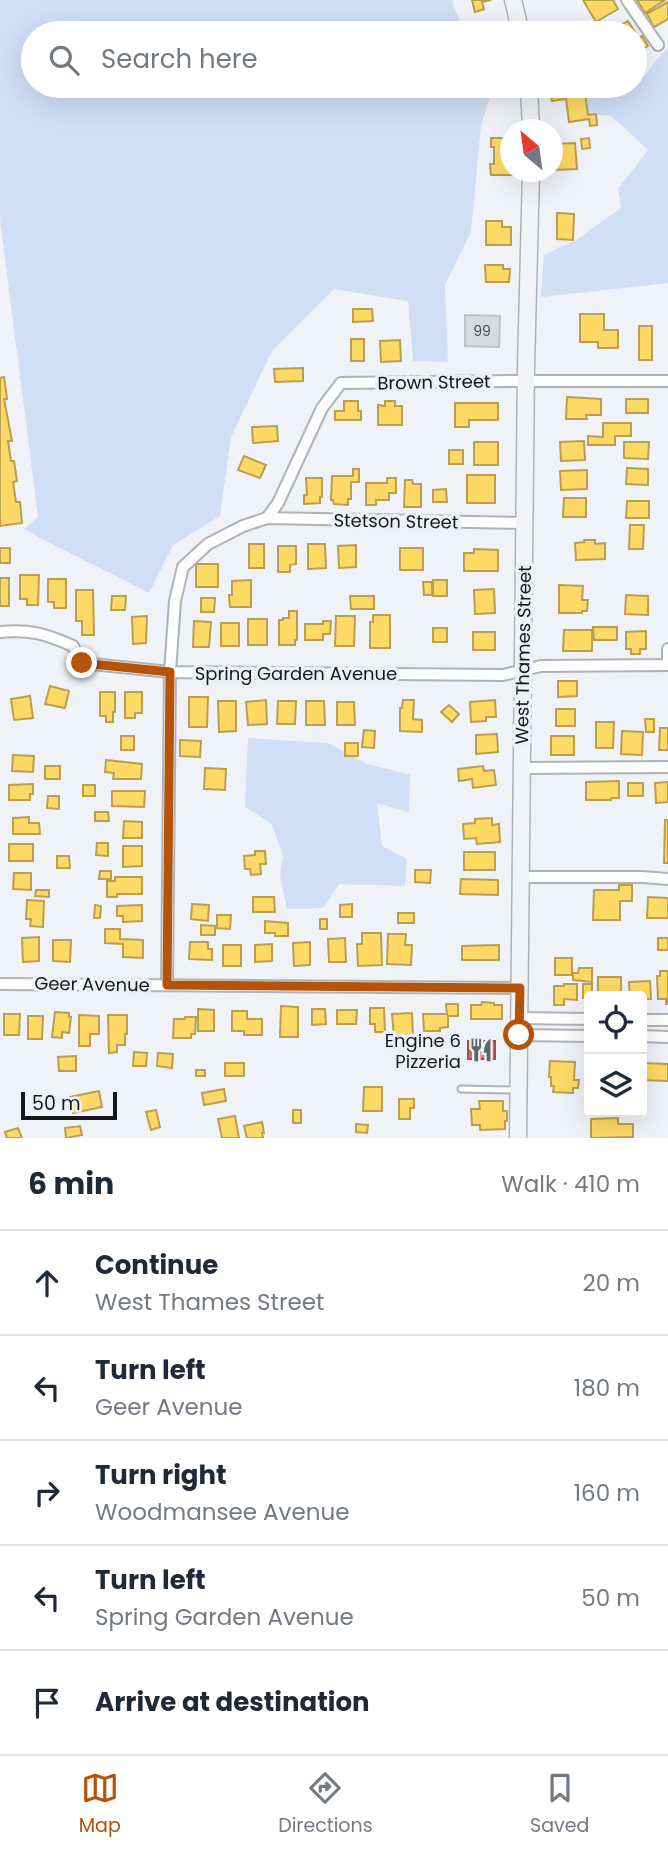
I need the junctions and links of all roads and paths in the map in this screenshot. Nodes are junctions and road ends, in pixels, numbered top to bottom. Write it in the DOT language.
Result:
graph roads {
  1 [pos="513,0"];
  2 [pos="627,0"];
  3 [pos="519,21"];
  4 [pos="642,21"];
  5 [pos="647,28"];
  6 [pos="659,45"];
  7 [pos="530,98"];
  8 [pos="531,119"];
  9 [pos="531,182"];
  10 [pos="526,381"];
  11 [pos="668,381"];
  12 [pos="267,518"];
  13 [pos="524,523"];
  14 [pos="0,632"];
  15 [pos="668,649"];
  16 [pos="668,666"];
  17 [pos="523,671"];
  18 [pos="170,672"];
  19 [pos="668,767"];
  20 [pos="522,768"];
  21 [pos="521,877"];
  22 [pos="668,879"];
  23 [pos="0,984"];
  24 [pos="167,985"];
  25 [pos="520,988"];
  26 [pos="519,1018"];
  27 [pos="584,1019"];
  28 [pos="647,1020"];
  29 [pos="668,1020"];
  30 [pos="519,1035"];
  31 [pos="584,1036"];
  32 [pos="647,1036"];
  33 [pos="668,1037"];
  34 [pos="461,1089"];
  35 [pos="519,1090"];
  36 [pos="518,1138"];
  1 -- 3 [label="main road"];
  2 -- 4 [label="street"];
  5 -- 6 [label="street"];
  7 -- 8 [label="main road"];
  9 -- 10 [label="main road, West Thames Street"];
  10 -- 11 [label="street, Brown Street"];
  10 -- 12 [label="street, Brown Street"];
  10 -- 13 [label="main road, West Thames Street"];
  12 -- 13 [label="street, Stetson Street"];
  12 -- 18 [label="street"];
  13 -- 17 [label="main road, West Thames Street"];
  14 -- 18 [label="street, Spring Garden Avenue"];
  15 -- 16 [label="street"];
  16 -- 17 [label="street, Spring Garden Avenue"];
  17 -- 18 [label="street, Spring Garden Avenue"];
  17 -- 20 [label="main road, West Thames Street"];
  18 -- 24 [label="street"];
  19 -- 20 [label="street"];
  20 -- 21 [label="main road, West Thames Street"];
  21 -- 22 [label="street"];
  21 -- 25 [label="main road, West Thames Street"];
  23 -- 24 [label="street, Geer Avenue"];
  24 -- 25 [label="street, Geer Avenue"];
  25 -- 26 [label="main road, West Thames Street"];
  26 -- 27 [label="street"];
  26 -- 30 [label="main road, West Thames Street"];
  28 -- 29 [label="street"];
  30 -- 31 [label="street"];
  30 -- 35 [label="main road, West Thames Street"];
  32 -- 33 [label="street"];
  34 -- 35 [label="lane"];
  35 -- 36 [label="main road, West Thames Street"];
}
